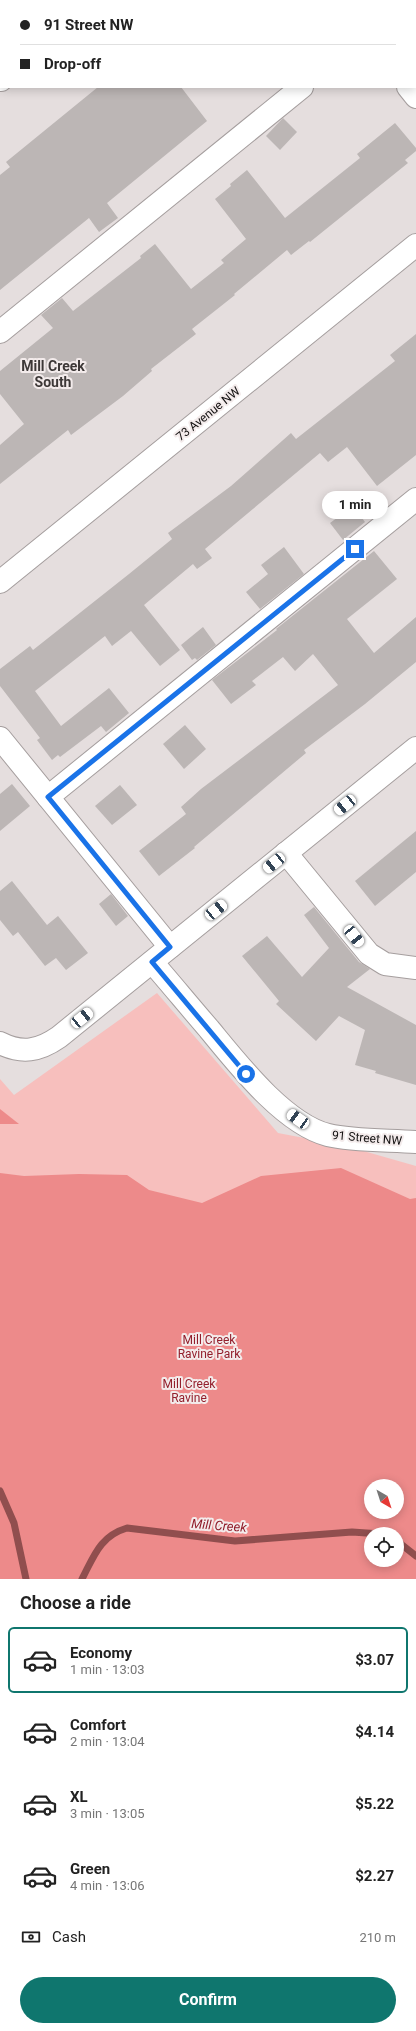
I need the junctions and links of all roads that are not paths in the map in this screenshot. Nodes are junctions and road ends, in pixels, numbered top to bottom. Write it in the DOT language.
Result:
graph roads {
  1 [pos="301,88"];
  2 [pos="409,88"];
  3 [pos="416,97"];
  4 [pos="416,245"];
  5 [pos="0,332"];
  6 [pos="416,499"];
  7 [pos="0,582"];
  8 [pos="0,738"];
  9 [pos="416,748"];
  10 [pos="48,797"];
  11 [pos="286,853"];
  12 [pos="170,947"];
  13 [pos="152,962"];
  14 [pos="416,968"];
  15 [pos="10,1047"];
  16 [pos="416,1142"];
  1 -- 5 [label="street"];
  2 -- 3 [label="street"];
  4 -- 7 [label="street, 73 Avenue NW"];
  6 -- 10 [label="street"];
  8 -- 10 [label="street"];
  9 -- 11 [label="street"];
  10 -- 12 [label="street"];
  11 -- 12 [label="street"];
  11 -- 14 [label="street"];
  12 -- 13 [label="street"];
  13 -- 15 [label="street"];
  13 -- 16 [label="street, 91 Street NW"];
}
